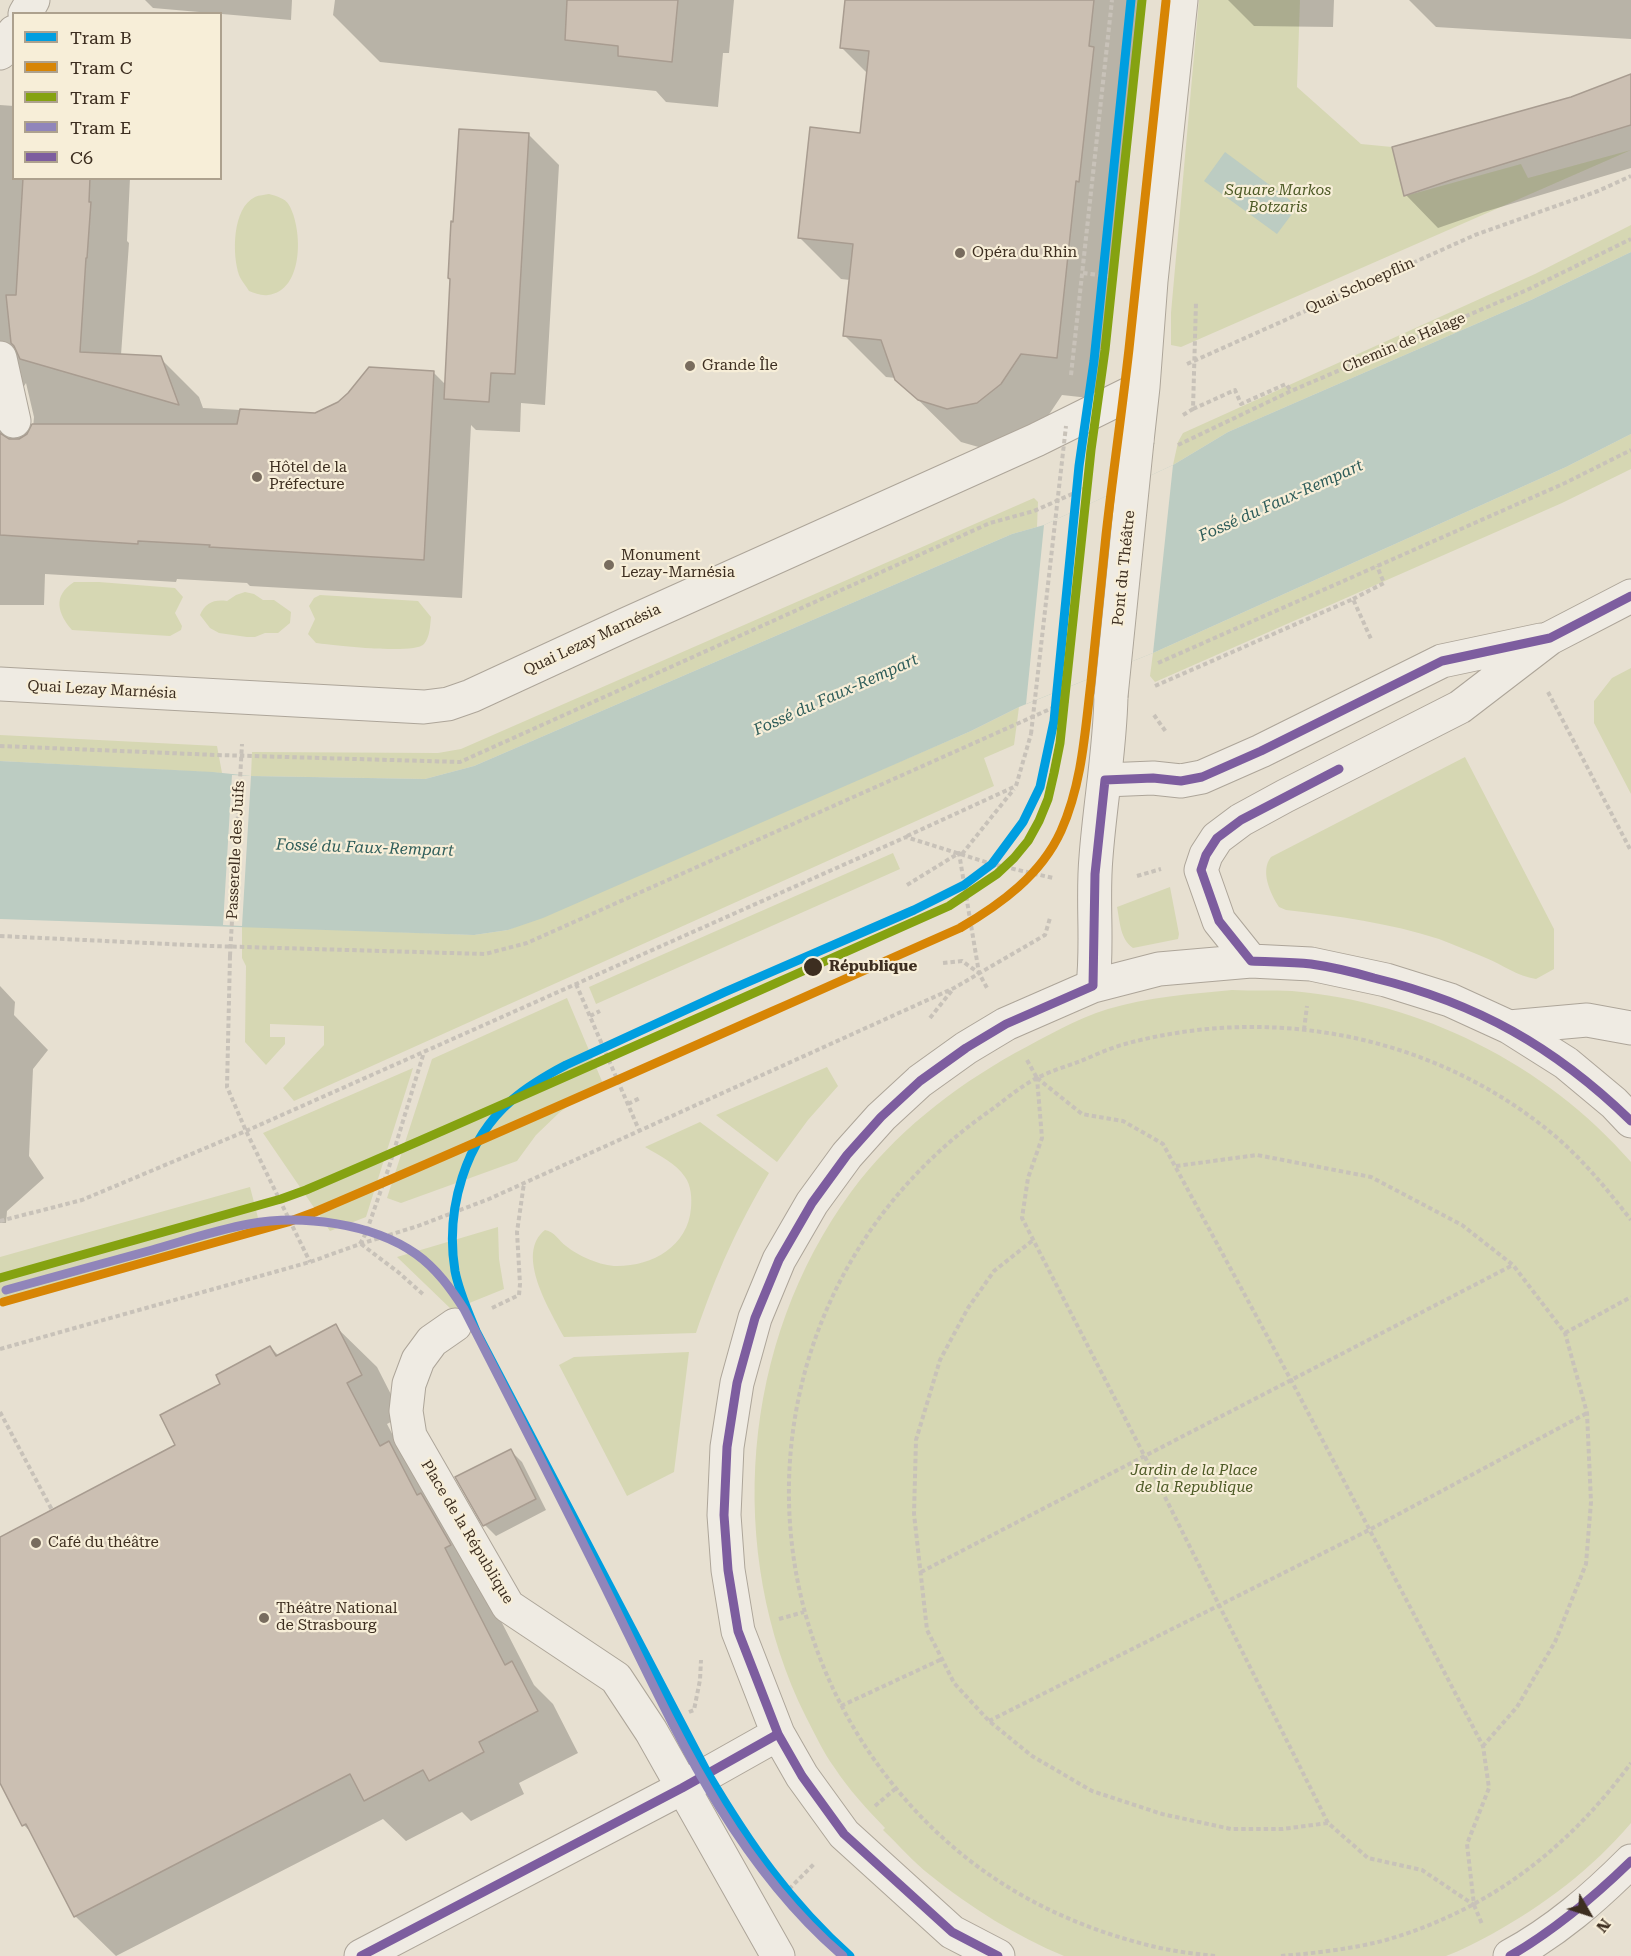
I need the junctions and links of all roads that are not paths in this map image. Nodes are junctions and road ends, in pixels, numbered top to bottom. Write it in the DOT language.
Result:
graph roads {
  1 [pos="1181,0"];
  2 [pos="12,35"];
  3 [pos="0,53"];
  4 [pos="0,358"];
  5 [pos="1143,387"];
  6 [pos="14,422"];
  7 [pos="1631,596"];
  8 [pos="1539,646"];
  9 [pos="0,684"];
  10 [pos="1105,780"];
  11 [pos="1251,961"];
  12 [pos="1093,986"];
  13 [pos="1509,1028"];
  14 [pos="1631,1028"];
  15 [pos="1631,1121"];
  16 [pos="454,1325"];
  17 [pos="778,1734"];
  18 [pos="682,1788"];
  19 [pos="1631,1861"];
  20 [pos="1531,1951"];
  21 [pos="361,1956"];
  22 [pos="778,1956"];
  23 [pos="998,1956"];
  1 -- 5 [label="street"];
  2 -- 3 [label="street"];
  4 -- 6 [label="street"];
  5 -- 9 [label="street, Quai Lezay Marnésia"];
  5 -- 10 [label="street, Pont du Théâtre, bridge"];
  7 -- 8 [label="street"];
  8 -- 10 [label="street"];
  8 -- 11 [label="street"];
  10 -- 12 [label="street, Pont du Théâtre"];
  11 -- 12 [label="street"];
  11 -- 13 [label="street"];
  12 -- 17 [label="street"];
  13 -- 14 [label="street"];
  13 -- 15 [label="street"];
  16 -- 18 [label="street, Place de la République"];
  17 -- 18 [label="street"];
  17 -- 23 [label="street"];
  18 -- 21 [label="street"];
  18 -- 22 [label="street, Place de la République"];
  19 -- 20 [label="street"];
}
